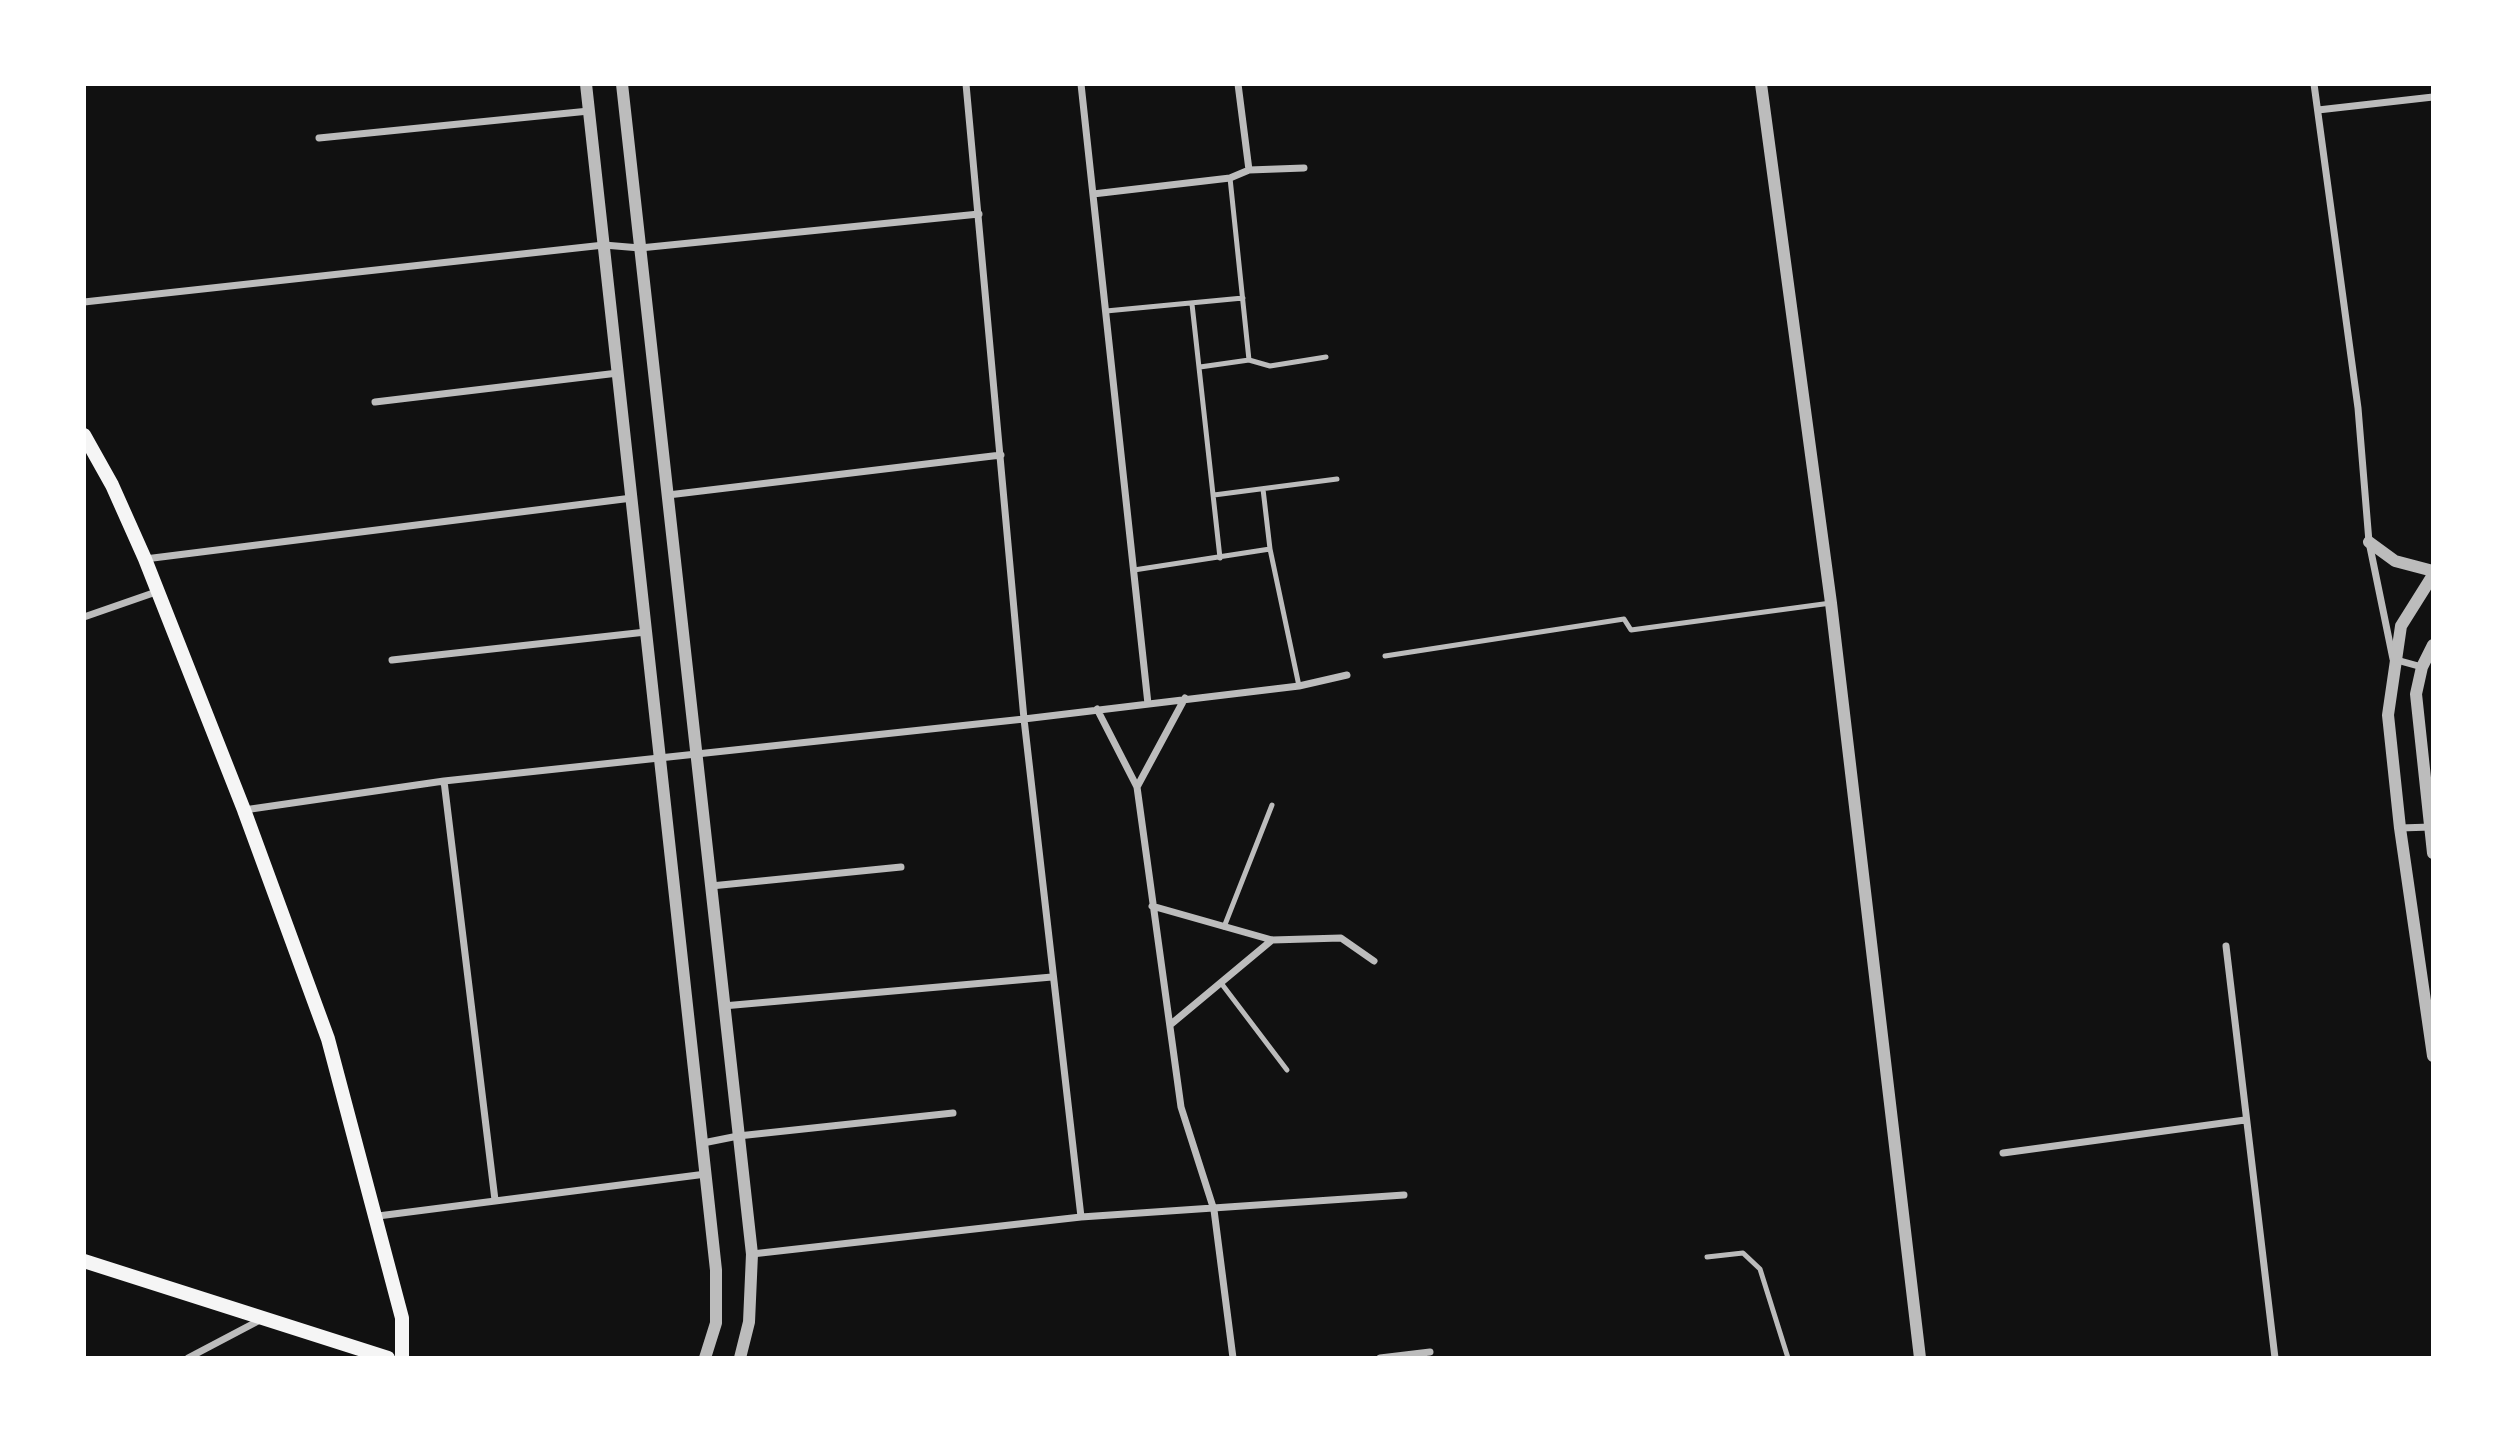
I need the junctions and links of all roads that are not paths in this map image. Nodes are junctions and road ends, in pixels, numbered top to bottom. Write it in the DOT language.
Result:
graph roads {
  1 [pos="586,84"];
  2 [pos="622,84"];
  3 [pos="966,84"];
  4 [pos="1081,84"];
  5 [pos="1238,84"];
  6 [pos="1761,84"];
  7 [pos="2314,84"];
  8 [pos="2433,97"];
  9 [pos="2318,110"];
  10 [pos="589,111"];
  11 [pos="319,138"];
  12 [pos="1304,168"];
  13 [pos="1249,170"];
  14 [pos="1230,178"];
  15 [pos="1093,194"];
  16 [pos="979,214"];
  17 [pos="604,245"];
  18 [pos="640,248"];
  19 [pos="1242,298"];
  20 [pos="84,302"];
  21 [pos="1192,304"];
  22 [pos="1106,312"];
  23 [pos="1326,357"];
  24 [pos="1249,360"];
  25 [pos="1200,367"];
  26 [pos="618,373"];
  27 [pos="375,402"];
  28 [pos="84,435"];
  29 [pos="1001,455"];
  30 [pos="1337,478"];
  31 [pos="1263,489"];
  32 [pos="668,495"];
  33 [pos="1214,495"];
  34 [pos="632,498"];
  35 [pos="2369,542"];
  36 [pos="1270,549"];
  37 [pos="1220,558"];
  38 [pos="145,559"];
  39 [pos="1134,569"];
  40 [pos="2433,573"];
  41 [pos="156,592"];
  42 [pos="1831,603"];
  43 [pos="84,617"];
  44 [pos="646,632"];
  45 [pos="2433,645"];
  46 [pos="1385,656"];
  47 [pos="2393,659"];
  48 [pos="393,660"];
  49 [pos="2422,667"];
  50 [pos="1347,675"];
  51 [pos="1299,686"];
  52 [pos="1185,698"];
  53 [pos="1149,704"];
  54 [pos="1097,709"];
  55 [pos="1024,719"];
  56 [pos="696,754"];
  57 [pos="660,759"];
  58 [pos="444,781"];
  59 [pos="1137,787"];
  60 [pos="1272,805"];
  61 [pos="244,810"];
  62 [pos="2431,827"];
  63 [pos="2400,828"];
  64 [pos="2433,853"];
  65 [pos="901,867"];
  66 [pos="711,886"];
  67 [pos="1152,906"];
  68 [pos="1224,927"];
  69 [pos="1272,940"];
  70 [pos="2226,946"];
  71 [pos="1374,961"];
  72 [pos="1052,976"];
  73 [pos="1221,983"];
  74 [pos="723,1006"];
  75 [pos="1170,1025"];
  76 [pos="2433,1056"];
  77 [pos="1287,1070"];
  78 [pos="953,1113"];
  79 [pos="2245,1120"];
  80 [pos="738,1136"];
  81 [pos="703,1143"];
  82 [pos="2003,1153"];
  83 [pos="706,1174"];
  84 [pos="1404,1195"];
  85 [pos="495,1200"];
  86 [pos="1214,1210"];
  87 [pos="378,1216"];
  88 [pos="1081,1217"];
  89 [pos="752,1254"];
  90 [pos="1707,1257"];
  91 [pos="84,1261"];
  92 [pos="266,1317"];
  93 [pos="1430,1352"];
  94 [pos="188,1358"];
  95 [pos="388,1358"];
  96 [pos="402,1358"];
  97 [pos="705,1358"];
  98 [pos="740,1358"];
  99 [pos="1233,1358"];
  100 [pos="1380,1358"];
  101 [pos="1788,1358"];
  102 [pos="1920,1358"];
  103 [pos="2275,1358"];
  1 -- 10 [label="street"];
  2 -- 18 [label="street"];
  3 -- 16 [label="street"];
  4 -- 15 [label="street"];
  5 -- 13 [label="street"];
  6 -- 42 [label="street"];
  7 -- 9 [label="street"];
  8 -- 9 [label="street"];
  9 -- 35 [label="street"];
  10 -- 11 [label="street"];
  10 -- 17 [label="street"];
  12 -- 13 [label="street"];
  13 -- 14 [label="street"];
  14 -- 15 [label="street"];
  14 -- 19 [label="lane"];
  15 -- 22 [label="street"];
  16 -- 18 [label="street"];
  16 -- 29 [label="street"];
  17 -- 18 [label="street"];
  17 -- 20 [label="street"];
  17 -- 26 [label="street"];
  18 -- 32 [label="street"];
  19 -- 21 [label="lane"];
  19 -- 24 [label="lane"];
  21 -- 22 [label="lane"];
  21 -- 25 [label="lane"];
  22 -- 39 [label="street"];
  23 -- 24 [label="lane"];
  24 -- 25 [label="lane"];
  25 -- 33 [label="lane"];
  26 -- 27 [label="street"];
  26 -- 34 [label="street"];
  28 -- 38 [label="main road"];
  29 -- 32 [label="street"];
  29 -- 55 [label="street"];
  30 -- 31 [label="lane"];
  31 -- 33 [label="lane"];
  31 -- 36 [label="lane"];
  32 -- 56 [label="street"];
  33 -- 37 [label="lane"];
  34 -- 38 [label="street"];
  34 -- 44 [label="street"];
  35 -- 40 [label="street"];
  35 -- 47 [label="street"];
  36 -- 37 [label="lane"];
  36 -- 51 [label="lane"];
  37 -- 39 [label="lane"];
  38 -- 41 [label="main road"];
  39 -- 53 [label="street"];
  40 -- 47 [label="street"];
  41 -- 43 [label="street"];
  41 -- 61 [label="main road"];
  42 -- 46 [label="lane"];
  42 -- 102 [label="street"];
  44 -- 48 [label="street"];
  44 -- 57 [label="street"];
  45 -- 49 [label="street"];
  47 -- 49 [label="street"];
  47 -- 63 [label="street"];
  49 -- 62 [label="street"];
  50 -- 51 [label="street"];
  51 -- 52 [label="street"];
  52 -- 53 [label="street"];
  52 -- 59 [label="street"];
  53 -- 54 [label="street"];
  54 -- 55 [label="street"];
  54 -- 59 [label="street"];
  55 -- 56 [label="street"];
  55 -- 72 [label="street"];
  56 -- 57 [label="street"];
  56 -- 66 [label="street"];
  57 -- 58 [label="street"];
  57 -- 81 [label="street"];
  58 -- 61 [label="street"];
  58 -- 85 [label="street"];
  59 -- 67 [label="street"];
  60 -- 68 [label="lane"];
  61 -- 87 [label="main road"];
  62 -- 63 [label="street"];
  62 -- 64 [label="street"];
  63 -- 76 [label="street"];
  65 -- 66 [label="street"];
  66 -- 74 [label="street"];
  67 -- 68 [label="street"];
  67 -- 75 [label="street"];
  68 -- 69 [label="street"];
  69 -- 71 [label="street"];
  69 -- 73 [label="street"];
  70 -- 79 [label="street"];
  72 -- 74 [label="street"];
  72 -- 88 [label="street"];
  73 -- 75 [label="street"];
  73 -- 77 [label="lane"];
  74 -- 80 [label="street"];
  75 -- 86 [label="street"];
  78 -- 80 [label="street"];
  79 -- 82 [label="street"];
  79 -- 103 [label="street"];
  80 -- 81 [label="street"];
  80 -- 89 [label="street"];
  81 -- 83 [label="street"];
  83 -- 85 [label="street"];
  83 -- 97 [label="street"];
  84 -- 86 [label="street"];
  85 -- 87 [label="street"];
  86 -- 88 [label="street"];
  86 -- 99 [label="street"];
  87 -- 96 [label="main road"];
  88 -- 89 [label="street"];
  89 -- 98 [label="street"];
  90 -- 101 [label="lane"];
  91 -- 92 [label="main road"];
  92 -- 94 [label="street"];
  92 -- 95 [label="main road"];
  93 -- 100 [label="street"];
}
